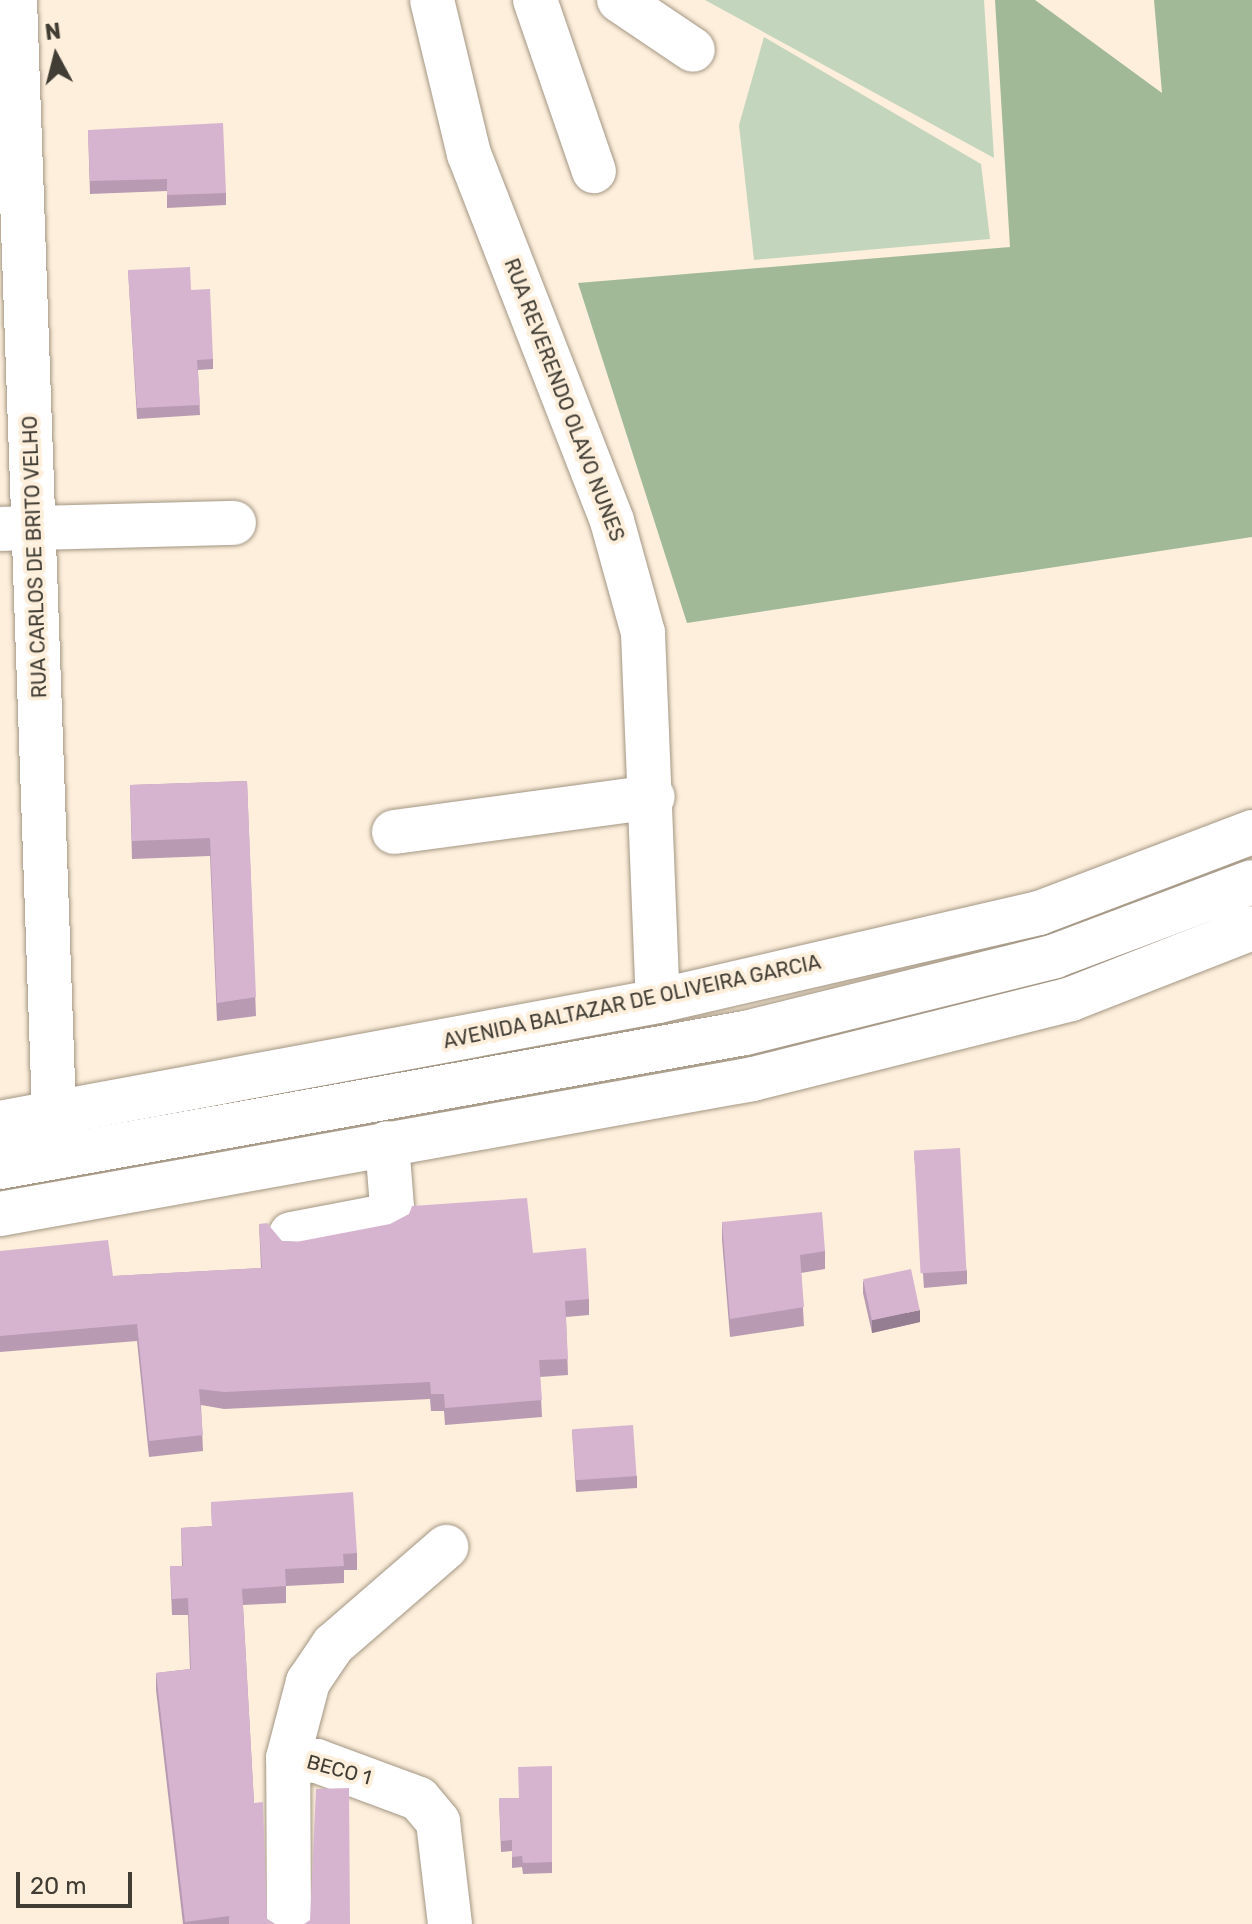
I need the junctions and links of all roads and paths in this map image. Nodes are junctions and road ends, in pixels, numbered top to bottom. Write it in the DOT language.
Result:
graph roads {
  1 [pos="15,0"];
  2 [pos="432,0"];
  3 [pos="535,0"];
  4 [pos="619,0"];
  5 [pos="693,50"];
  6 [pos="594,171"];
  7 [pos="234,523"];
  8 [pos="17,529"];
  9 [pos="653,797"];
  10 [pos="394,832"];
  11 [pos="1252,832"];
  12 [pos="1252,882"];
  13 [pos="1039,913"];
  14 [pos="1252,928"];
  15 [pos="1071,999"];
  16 [pos="658,1001"];
  17 [pos="745,1033"];
  18 [pos="54,1113"];
  19 [pos="0,1123"];
  20 [pos="387,1143"];
  21 [pos="0,1167"];
  22 [pos="0,1214"];
  23 [pos="291,1234"];
  24 [pos="446,1547"];
  25 [pos="288,1758"];
  26 [pos="289,1924"];
  27 [pos="450,1924"];
  1 -- 8 [label="main road, RUA CARLOS DE BRITO VELHO"];
  2 -- 9 [label="main road, RUA REVERENDO OLAVO NUNES"];
  3 -- 6 [label="main road"];
  4 -- 5 [label="main road"];
  7 -- 8 [label="main road"];
  8 -- 18 [label="main road, RUA CARLOS DE BRITO VELHO"];
  9 -- 10 [label="main road"];
  9 -- 16 [label="main road, RUA REVERENDO OLAVO NUNES"];
  11 -- 13 [label="main road, AVENIDA BALTAZAR DE OLIVEIRA GARCIA"];
  12 -- 17 [label="main road"];
  13 -- 16 [label="main road, AVENIDA BALTAZAR DE OLIVEIRA GARCIA"];
  13 -- 17 [label="main road"];
  14 -- 15 [label="main road"];
  15 -- 17 [label="main road"];
  15 -- 20 [label="main road"];
  16 -- 18 [label="main road, AVENIDA BALTAZAR DE OLIVEIRA GARCIA"];
  17 -- 21 [label="main road"];
  18 -- 19 [label="main road, AVENIDA BALTAZAR DE OLIVEIRA GARCIA"];
  20 -- 22 [label="main road"];
  20 -- 23 [label="main road"];
  24 -- 25 [label="main road"];
  25 -- 26 [label="main road, BECO 1"];
  25 -- 27 [label="main road, BECO 1"];
}
